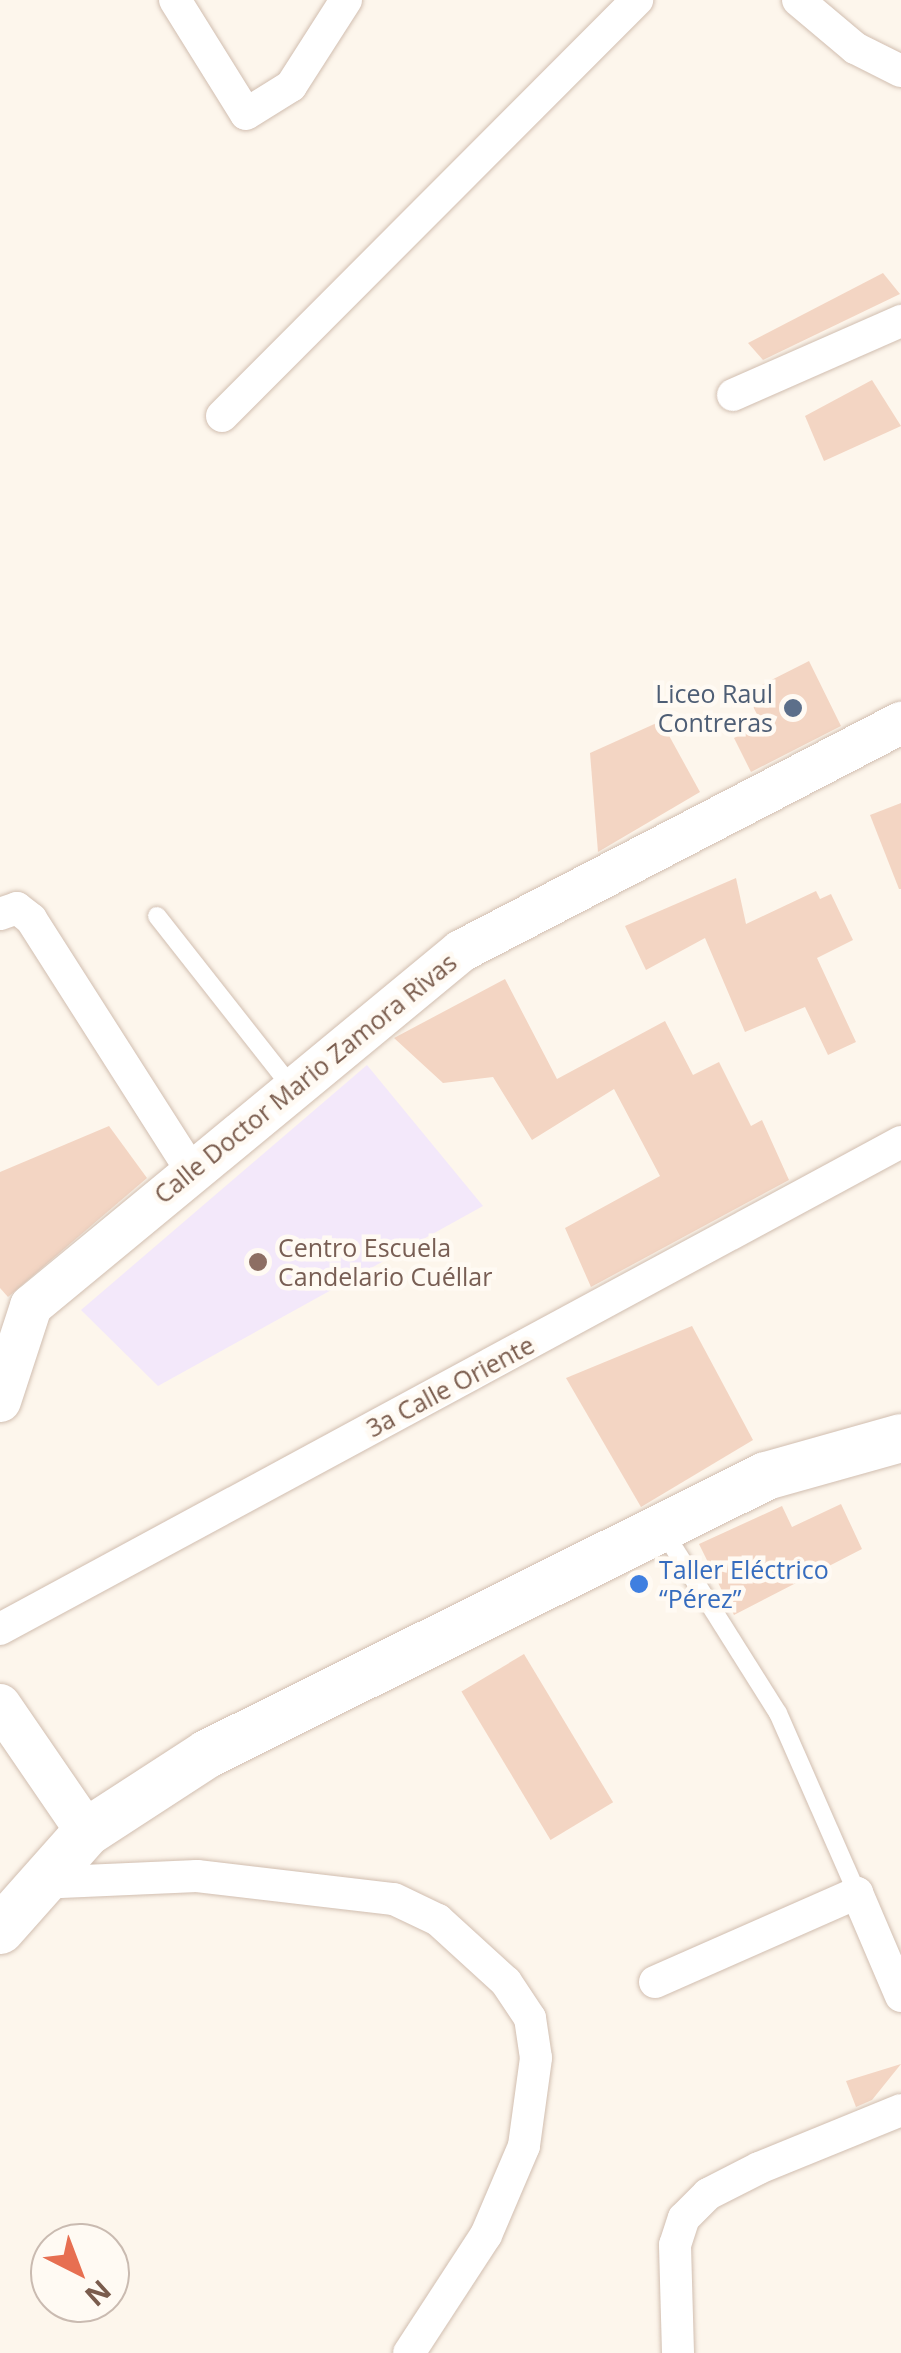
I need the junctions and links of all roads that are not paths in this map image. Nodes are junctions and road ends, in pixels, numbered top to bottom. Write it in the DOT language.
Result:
graph roads {
  1 [pos="175,0"];
  2 [pos="346,0"];
  3 [pos="637,0"];
  4 [pos="798,0"];
  5 [pos="901,71"];
  6 [pos="901,321"];
  7 [pos="732,395"];
  8 [pos="222,416"];
  9 [pos="901,724"];
  10 [pos="0,914"];
  11 [pos="157,916"];
  12 [pos="290,1086"];
  13 [pos="901,1142"];
  14 [pos="190,1170"];
  15 [pos="4,1375"];
  16 [pos="901,1438"];
  17 [pos="660,1526"];
  18 [pos="0,1629"];
  19 [pos="0,1705"];
  20 [pos="87,1832"];
  21 [pos="38,1883"];
  22 [pos="857,1894"];
  23 [pos="0,1930"];
  24 [pos="655,1982"];
  25 [pos="901,1996"];
  26 [pos="901,2110"];
  27 [pos="409,2353"];
  28 [pos="678,2353"];
  1 -- 2 [label="street"];
  3 -- 8 [label="street"];
  4 -- 5 [label="street"];
  6 -- 7 [label="street"];
  9 -- 12 [label="street, Calle Doctor Mario Zamora Rivas"];
  10 -- 14 [label="street"];
  11 -- 12 [label="lane"];
  12 -- 14 [label="street, Calle Doctor Mario Zamora Rivas"];
  13 -- 18 [label="street, 3a Calle Oriente"];
  14 -- 15 [label="street, Calle Doctor Mario Zamora Rivas"];
  16 -- 17 [label="main road"];
  17 -- 20 [label="main road"];
  17 -- 22 [label="lane"];
  19 -- 20 [label="street"];
  20 -- 21 [label="main road"];
  21 -- 23 [label="main road"];
  21 -- 27 [label="street"];
  22 -- 24 [label="street"];
  22 -- 25 [label="street"];
  26 -- 28 [label="street"];
}
